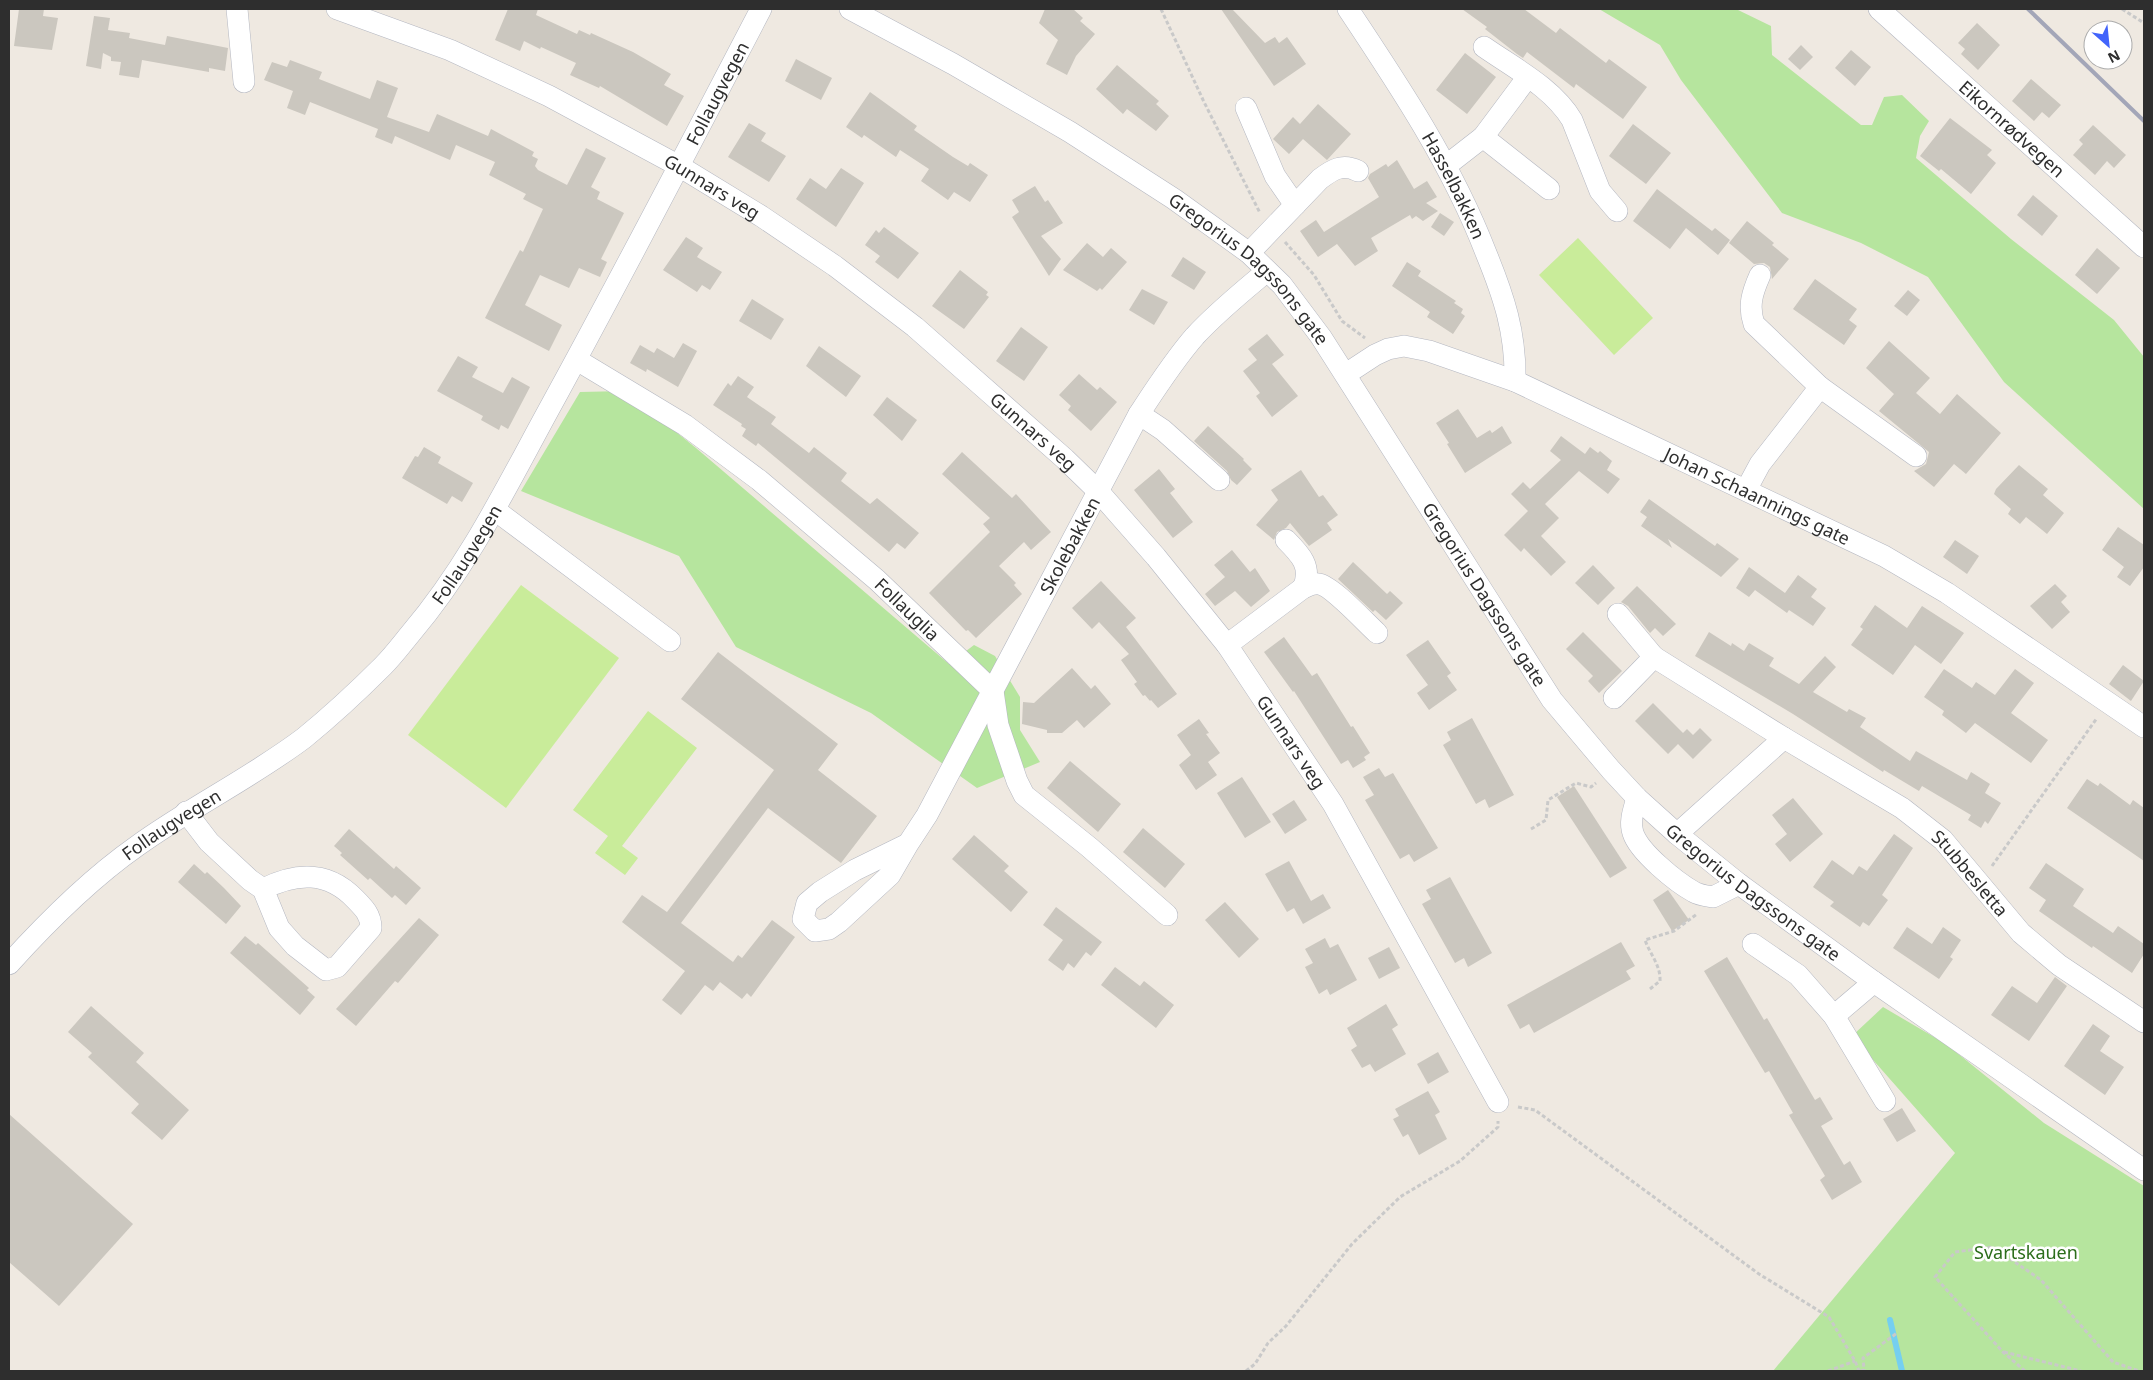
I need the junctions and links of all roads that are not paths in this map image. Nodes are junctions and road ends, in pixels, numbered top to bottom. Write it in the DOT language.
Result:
graph roads {
  1 [pos="237,9"];
  2 [pos="337,9"];
  3 [pos="761,9"];
  4 [pos="850,9"];
  5 [pos="1348,9"];
  6 [pos="1879,9"];
  7 [pos="1484,47"];
  8 [pos="1528,78"];
  9 [pos="244,82"];
  10 [pos="1246,108"];
  11 [pos="1483,136"];
  12 [pos="1447,165"];
  13 [pos="679,166"];
  14 [pos="1358,170"];
  15 [pos="1549,189"];
  16 [pos="1295,205"];
  17 [pos="1618,211"];
  18 [pos="2144,248"];
  19 [pos="1249,253"];
  20 [pos="1267,271"];
  21 [pos="1760,276"];
  22 [pos="577,360"];
  23 [pos="1346,374"];
  24 [pos="1515,381"];
  25 [pos="1820,387"];
  26 [pos="1138,414"];
  27 [pos="1916,456"];
  28 [pos="1219,480"];
  29 [pos="1746,490"];
  30 [pos="1098,492"];
  31 [pos="495,510"];
  32 [pos="1286,540"];
  33 [pos="1303,588"];
  34 [pos="1618,614"];
  35 [pos="1377,633"];
  36 [pos="670,641"];
  37 [pos="1228,645"];
  38 [pos="1654,657"];
  39 [pos="993,691"];
  40 [pos="1614,698"];
  41 [pos="2144,726"];
  42 [pos="1784,738"];
  43 [pos="1637,798"];
  44 [pos="186,812"];
  45 [pos="1677,834"];
  46 [pos="908,844"];
  47 [pos="1739,884"];
  48 [pos="263,889"];
  49 [pos="1167,915"];
  50 [pos="1754,944"];
  51 [pos="9,964"];
  52 [pos="1874,982"];
  53 [pos="1834,1016"];
  54 [pos="2144,1022"];
  55 [pos="1885,1101"];
  56 [pos="1498,1102"];
  57 [pos="2144,1170"];
  1 -- 9 [label="street"];
  2 -- 13 [label="street, Gunnars veg"];
  3 -- 13 [label="street, Follaugvegen"];
  4 -- 19 [label="street, Gregorius Dagssons gate"];
  5 -- 12 [label="street, Hasselbakken"];
  6 -- 18 [label="street, Eikornrødvegen"];
  7 -- 8 [label="street"];
  8 -- 11 [label="street"];
  8 -- 17 [label="street"];
  10 -- 16 [label="street"];
  11 -- 12 [label="street"];
  11 -- 15 [label="street"];
  12 -- 24 [label="street, Hasselbakken"];
  13 -- 22 [label="street, Follaugvegen"];
  13 -- 30 [label="street, Gunnars veg"];
  14 -- 16 [label="street"];
  16 -- 19 [label="street"];
  19 -- 20 [label="street, Gregorius Dagssons gate"];
  20 -- 23 [label="street, Gregorius Dagssons gate"];
  20 -- 26 [label="street, Skolebakken"];
  21 -- 25 [label="street"];
  22 -- 31 [label="street, Follaugvegen"];
  22 -- 39 [label="street, Follauglia"];
  23 -- 24 [label="street, Johan Schaannings gate"];
  23 -- 43 [label="street, Gregorius Dagssons gate"];
  24 -- 29 [label="street, Johan Schaannings gate"];
  25 -- 27 [label="street"];
  25 -- 29 [label="street"];
  26 -- 28 [label="street"];
  26 -- 30 [label="street, Skolebakken"];
  29 -- 41 [label="street, Johan Schaannings gate"];
  30 -- 37 [label="street, Gunnars veg"];
  30 -- 39 [label="street, Skolebakken"];
  31 -- 36 [label="street"];
  31 -- 44 [label="street, Follaugvegen"];
  32 -- 33 [label="street"];
  33 -- 35 [label="street"];
  33 -- 37 [label="street"];
  34 -- 38 [label="street, Stubbesletta"];
  37 -- 56 [label="street, Gunnars veg"];
  38 -- 40 [label="street"];
  38 -- 42 [label="street, Stubbesletta"];
  39 -- 46 [label="street, Skolebakken"];
  39 -- 49 [label="street"];
  42 -- 45 [label="street"];
  42 -- 54 [label="street, Stubbesletta"];
  43 -- 45 [label="street, Gregorius Dagssons gate"];
  43 -- 47 [label="street"];
  44 -- 48 [label="street"];
  44 -- 51 [label="street, Follaugvegen"];
  45 -- 47 [label="street, Gregorius Dagssons gate"];
  46 -- 46 [label="street, Skolebakken"];
  47 -- 52 [label="street, Gregorius Dagssons gate"];
  48 -- 48 [label="street"];
  50 -- 53 [label="street"];
  52 -- 53 [label="street"];
  52 -- 57 [label="street, Gregorius Dagssons gate"];
  53 -- 55 [label="street"];
}
